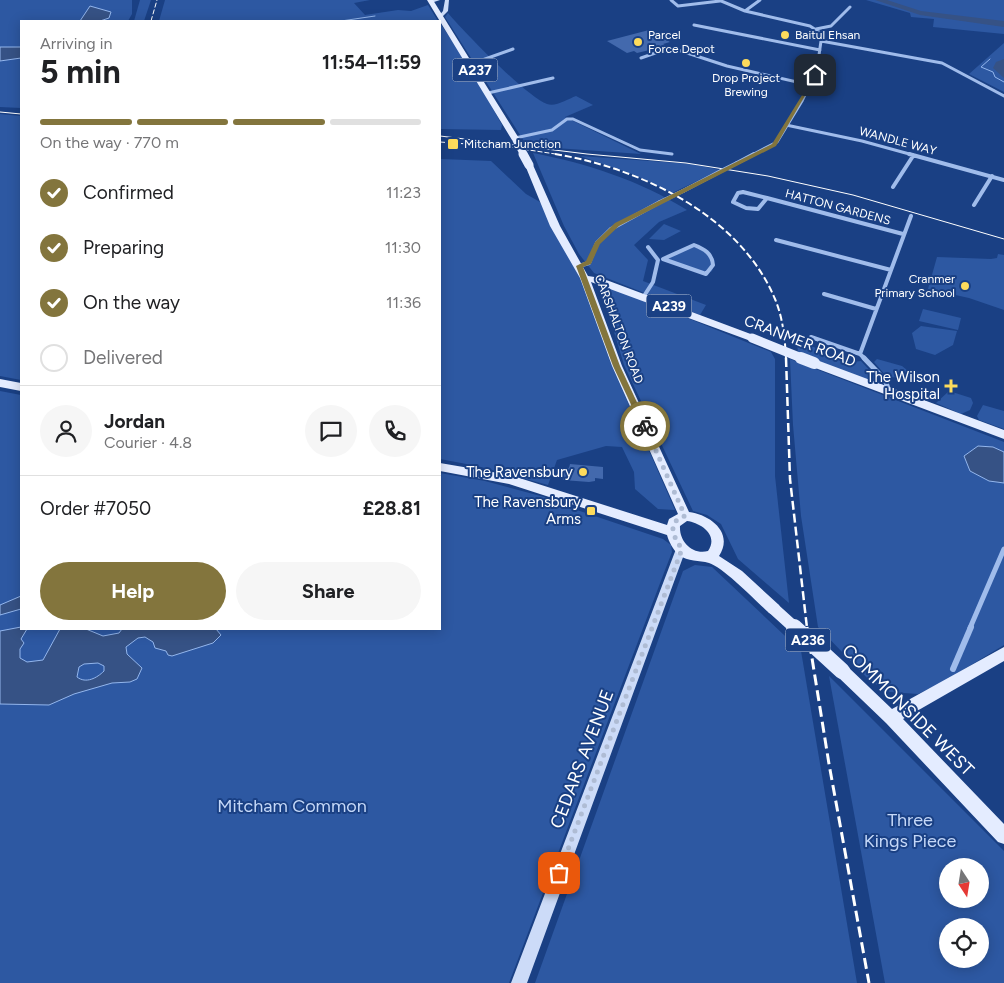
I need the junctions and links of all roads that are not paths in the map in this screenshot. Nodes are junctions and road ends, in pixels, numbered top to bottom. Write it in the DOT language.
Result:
graph roads {
  1 [pos="447,0"];
  2 [pos="671,0"];
  3 [pos="760,0"];
  4 [pos="433,1"];
  5 [pos="720,1"];
  6 [pos="850,7"];
  7 [pos="744,11"];
  8 [pos="440,16"];
  9 [pos="694,25"];
  10 [pos="816,29"];
  11 [pos="821,41"];
  12 [pos="513,49"];
  13 [pos="820,50"];
  14 [pos="641,58"];
  15 [pos="471,64"];
  16 [pos="553,78"];
  17 [pos="810,85"];
  18 [pos="488,93"];
  19 [pos="1004,96"];
  20 [pos="786,125"];
  21 [pos="515,139"];
  22 [pos="672,154"];
  23 [pos="913,156"];
  24 [pos="992,176"];
  25 [pos="1004,180"];
  26 [pos="892,186"];
  27 [pos="767,198"];
  28 [pos="974,205"];
  29 [pos="911,216"];
  30 [pos="903,234"];
  31 [pos="776,240"];
  32 [pos="648,247"];
  33 [pos="658,260"];
  34 [pos="664,260"];
  35 [pos="579,266"];
  36 [pos="891,270"];
  37 [pos="585,278"];
  38 [pos="824,294"];
  39 [pos="644,296"];
  40 [pos="876,308"];
  41 [pos="811,337"];
  42 [pos="860,354"];
  43 [pos="0,383"];
  44 [pos="20,387"];
  45 [pos="889,392"];
  46 [pos="1004,435"];
  47 [pos="441,467"];
  48 [pos="685,516"];
  49 [pos="672,531"];
  50 [pos="682,549"];
  51 [pos="1004,549"];
  52 [pos="713,552"];
  53 [pos="1004,653"];
  54 [pos="953,669"];
  55 [pos="891,718"];
  56 [pos="1004,836"];
  57 [pos="519,983"];
  1 -- 8 [label="street"];
  2 -- 5 [label="street"];
  3 -- 7 [label="street"];
  4 -- 8 [label="main road, CARSHALTON ROAD / A237"];
  5 -- 7 [label="street"];
  6 -- 10 [label="street"];
  7 -- 10 [label="street"];
  8 -- 15 [label="main road, CARSHALTON ROAD / A237"];
  9 -- 13 [label="street"];
  10 -- 11 [label="street"];
  11 -- 13 [label="street"];
  11 -- 19 [label="street"];
  12 -- 15 [label="street"];
  13 -- 17 [label="street"];
  14 -- 17 [label="street"];
  15 -- 18 [label="main road, CARSHALTON ROAD / A237"];
  16 -- 18 [label="street"];
  17 -- 20 [label="street"];
  18 -- 21 [label="main road, CARSHALTON ROAD / A237"];
  20 -- 23 [label="street, WANDLE WAY"];
  20 -- 35 [label="street, bridge"];
  21 -- 22 [label="street"];
  21 -- 35 [label="main road, CARSHALTON ROAD / A237, bridge"];
  23 -- 24 [label="street, WANDLE WAY"];
  23 -- 26 [label="street"];
  24 -- 25 [label="street, WANDLE WAY"];
  24 -- 28 [label="street"];
  27 -- 27 [label="street, HATTON GARDENS"];
  27 -- 30 [label="street, HATTON GARDENS"];
  29 -- 30 [label="street"];
  30 -- 36 [label="street"];
  31 -- 36 [label="street"];
  32 -- 33 [label="street"];
  33 -- 34 [label="street"];
  33 -- 39 [label="street"];
  34 -- 34 [label="street"];
  35 -- 37 [label="main road, CARSHALTON ROAD / A237"];
  36 -- 40 [label="street"];
  37 -- 39 [label="main road, CRANMER ROAD / A239"];
  37 -- 48 [label="main road, CARSHALTON ROAD / A237"];
  38 -- 40 [label="street"];
  39 -- 45 [label="main road, CRANMER ROAD / A239, bridge"];
  40 -- 42 [label="street"];
  41 -- 42 [label="street"];
  42 -- 45 [label="street"];
  43 -- 44 [label="main road"];
  45 -- 46 [label="main road, CRANMER ROAD / A239"];
  47 -- 49 [label="main road"];
  48 -- 49 [label="main road"];
  48 -- 52 [label="main road"];
  49 -- 50 [label="main road"];
  50 -- 52 [label="main road"];
  50 -- 57 [label="street, CEDARS AVENUE"];
  51 -- 54 [label="street"];
  52 -- 55 [label="main road, COMMONSIDE WEST / A236, bridge"];
  53 -- 55 [label="main road"];
  55 -- 56 [label="main road, COMMONSIDE WEST / A236"];
}
